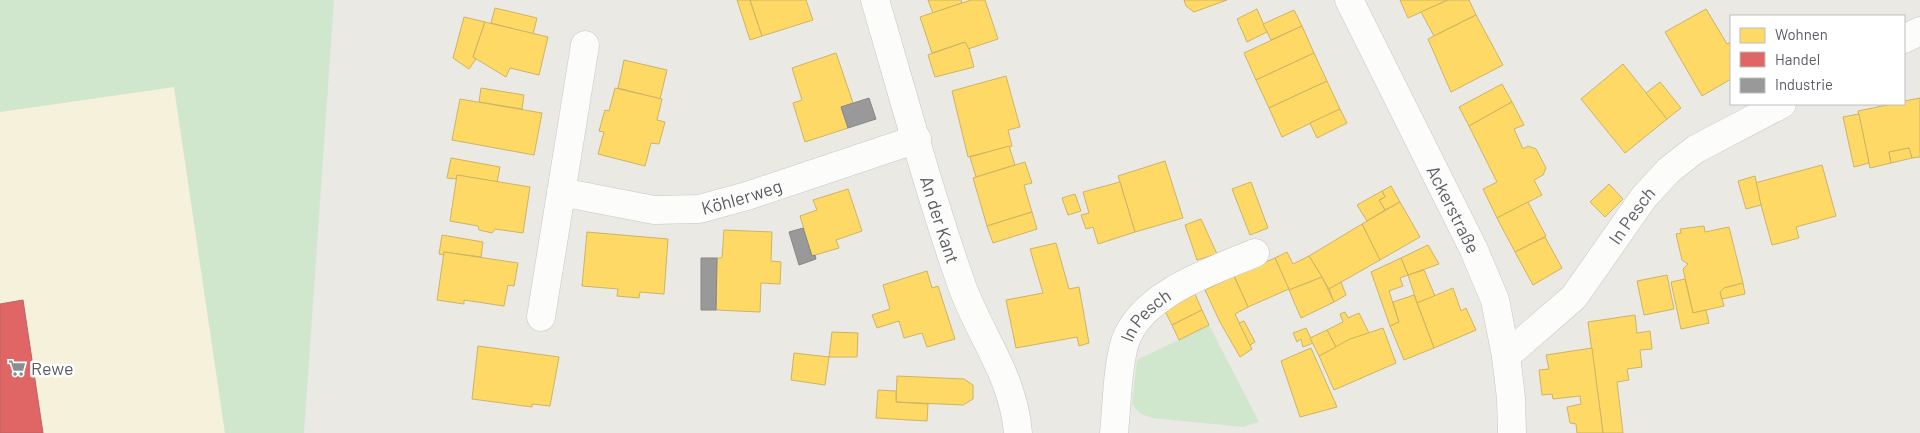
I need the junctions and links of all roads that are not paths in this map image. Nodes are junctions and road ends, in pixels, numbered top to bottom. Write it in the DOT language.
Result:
graph roads {
  1 [pos="875,0"];
  2 [pos="1349,0"];
  3 [pos="1920,31"];
  4 [pos="1905,38"];
  5 [pos="585,45"];
  6 [pos="1780,105"];
  7 [pos="917,139"];
  8 [pos="561,192"];
  9 [pos="1254,253"];
  10 [pos="541,317"];
  11 [pos="1506,356"];
  12 [pos="1018,433"];
  13 [pos="1114,433"];
  14 [pos="1512,433"];
  1 -- 7 [label="street, An der Kant"];
  2 -- 11 [label="street, Ackerstraße"];
  3 -- 4 [label="street"];
  5 -- 8 [label="street"];
  6 -- 11 [label="street, In Pesch"];
  7 -- 8 [label="street, Köhlerweg"];
  7 -- 12 [label="street, An der Kant"];
  8 -- 10 [label="street"];
  9 -- 13 [label="street, In Pesch"];
  11 -- 14 [label="street, Ackerstraße"];
}
